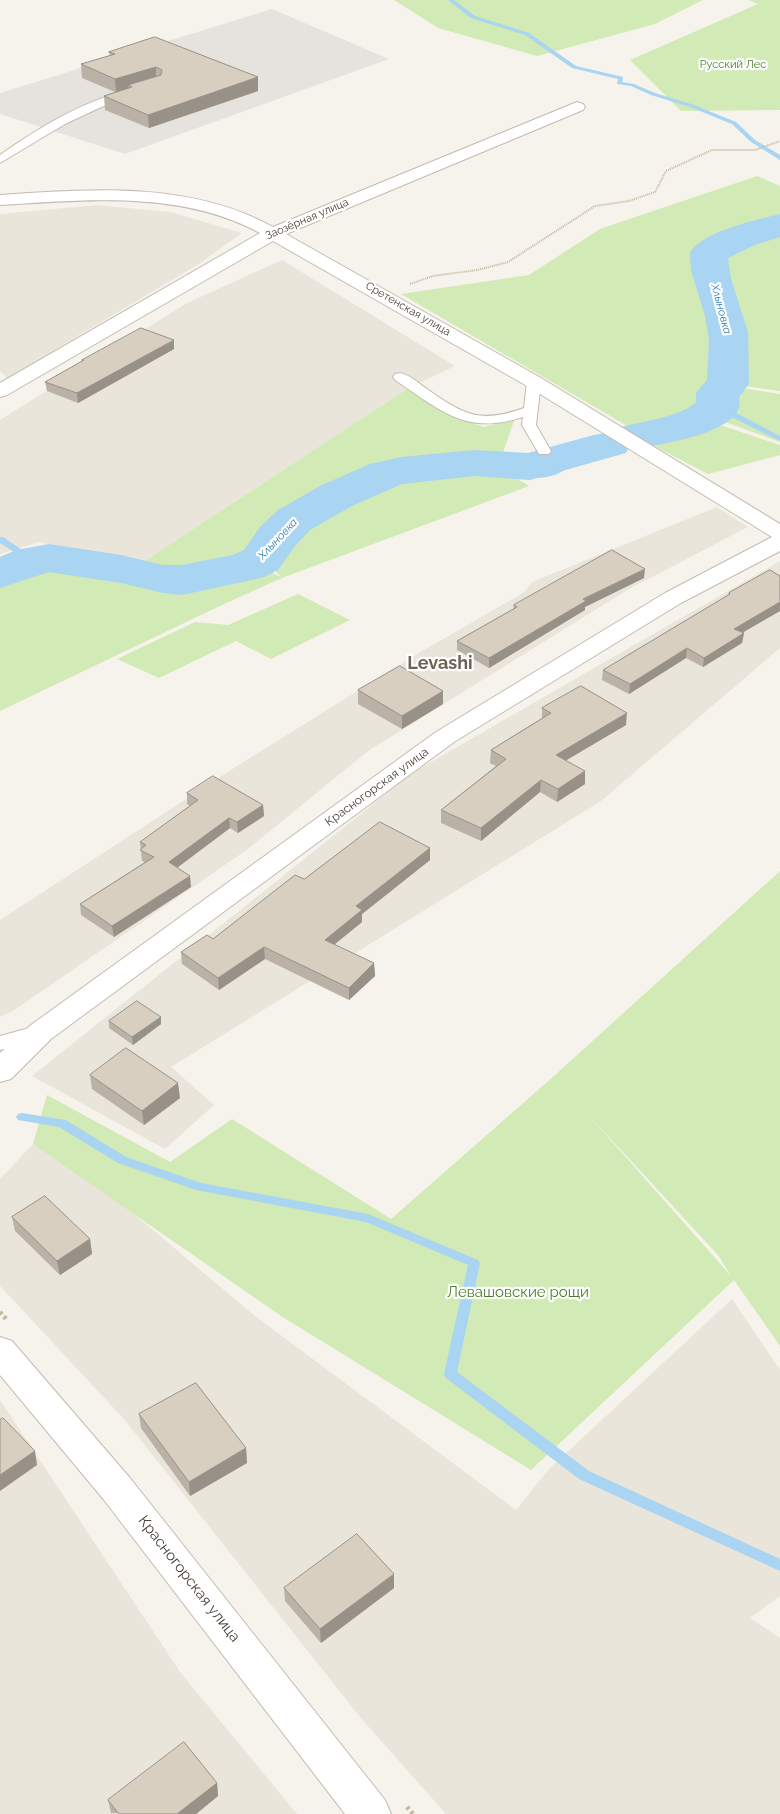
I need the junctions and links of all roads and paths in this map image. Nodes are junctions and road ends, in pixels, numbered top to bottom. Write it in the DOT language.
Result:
graph roads {
  1 [pos="139,90"];
  2 [pos="577,107"];
  3 [pos="780,141"];
  4 [pos="0,160"];
  5 [pos="0,200"];
  6 [pos="0,205"];
  7 [pos="264,233"];
  8 [pos="382,294"];
  9 [pos="400,377"];
  10 [pos="534,382"];
  11 [pos="1,389"];
  12 [pos="531,410"];
  13 [pos="544,451"];
  14 [pos="780,533"];
  15 [pos="780,542"];
  16 [pos="42,1032"];
  17 [pos="0,1043"];
  18 [pos="0,1072"];
  19 [pos="0,1351"];
  20 [pos="370,1814"];
  1 -- 4 [label="lane"];
  2 -- 7 [label="street, Заозёрная улица"];
  3 -- 8 [label="path"];
  5 -- 7 [label="street, Сретенская улица"];
  6 -- 7 [label="street"];
  7 -- 8 [label="street, Сретенская улица"];
  7 -- 11 [label="street, Заозёрная улица"];
  8 -- 10 [label="street, Сретенская улица"];
  9 -- 12 [label="lane"];
  10 -- 12 [label="lane"];
  10 -- 14 [label="street, Сретенская улица"];
  12 -- 13 [label="lane"];
  15 -- 16 [label="street, Красногорская улица"];
  16 -- 17 [label="lane"];
  16 -- 18 [label="street, Красногорская улица"];
  19 -- 20 [label="street, Красногорская улица"];
}
